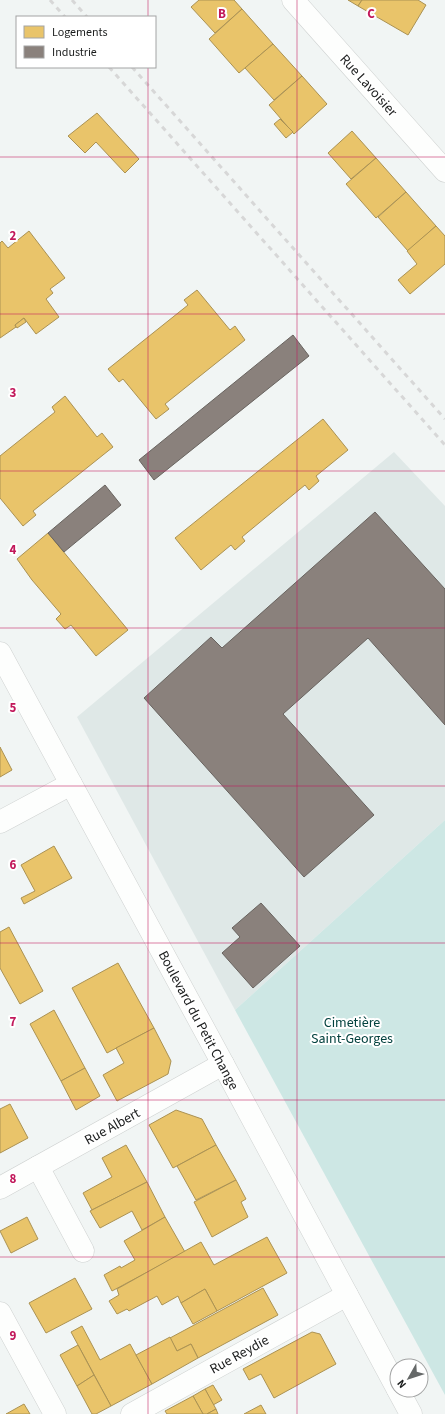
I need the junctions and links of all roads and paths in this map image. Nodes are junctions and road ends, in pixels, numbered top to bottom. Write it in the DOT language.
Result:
graph roads {
  1 [pos="293,0"];
  2 [pos="445,171"];
  3 [pos="0,653"];
  4 [pos="71,784"];
  5 [pos="0,822"];
  6 [pos="223,1064"];
  7 [pos="38,1167"];
  8 [pos="0,1188"];
  9 [pos="83,1251"];
  10 [pos="347,1295"];
  11 [pos="0,1313"];
  12 [pos="7,1342"];
  13 [pos="389,1372"];
  14 [pos="403,1398"];
  15 [pos="55,1414"];
  16 [pos="132,1414"];
  17 [pos="411,1414"];
  1 -- 2 [label="street, Rue Lavoisier"];
  3 -- 4 [label="street, Boulevard du Petit Change"];
  4 -- 5 [label="street"];
  4 -- 6 [label="street, Boulevard du Petit Change"];
  6 -- 7 [label="street, Rue Albert"];
  6 -- 10 [label="street, Boulevard du Petit Change"];
  7 -- 8 [label="street, Rue Albert"];
  7 -- 9 [label="street"];
  10 -- 13 [label="street, Boulevard du Petit Change"];
  10 -- 16 [label="street, Rue Reydie"];
  11 -- 12 [label="street"];
  12 -- 15 [label="street"];
  14 -- 17 [label="street, Boulevard du Petit Change"];
}
